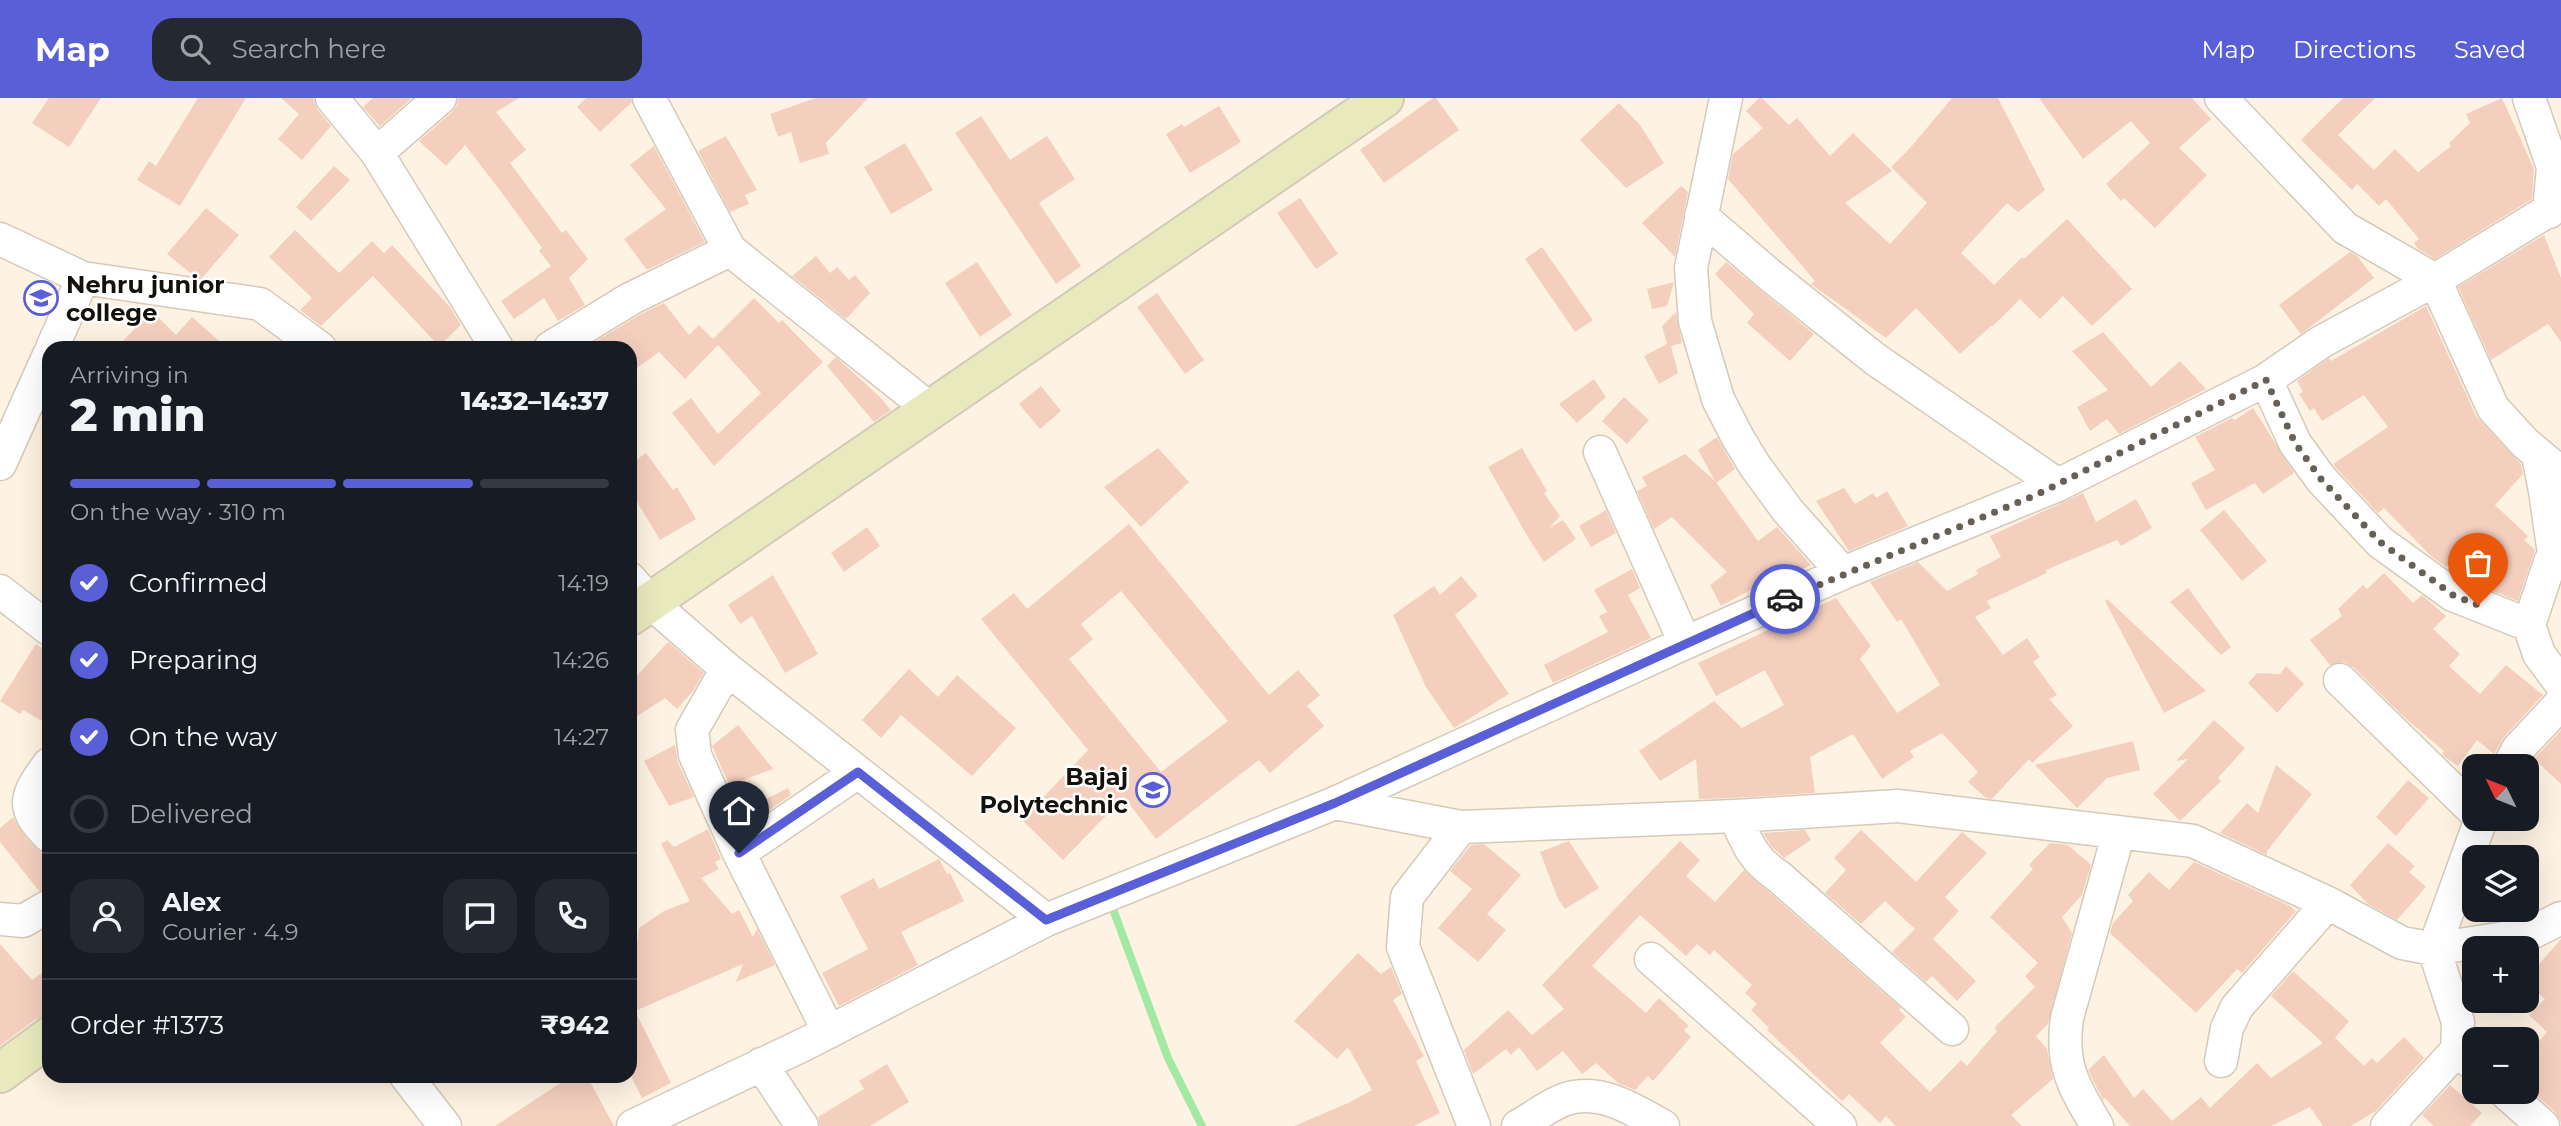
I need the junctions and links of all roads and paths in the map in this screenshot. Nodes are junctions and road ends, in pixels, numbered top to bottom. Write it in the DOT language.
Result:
graph roads {
  1 [pos="332,98"];
  2 [pos="440,98"];
  3 [pos="649,98"];
  4 [pos="1384,98"];
  5 [pos="1726,98"];
  6 [pos="2221,98"];
  7 [pos="2529,98"];
  8 [pos="377,153"];
  9 [pos="2555,207"];
  10 [pos="1701,216"];
  11 [pos="0,239"];
  12 [pos="730,250"];
  13 [pos="83,278"];
  14 [pos="2435,280"];
  15 [pos="55,341"];
  16 [pos="310,341"];
  17 [pos="493,341"];
  18 [pos="561,341"];
  19 [pos="42,371"];
  20 [pos="2266,380"];
  21 [pos="930,410"];
  22 [pos="1600,452"];
  23 [pos="0,464"];
  24 [pos="2549,464"];
  25 [pos="2058,485"];
  26 [pos="2557,548"];
  27 [pos="1843,573"];
  28 [pos="0,591"];
  29 [pos="637,599"];
  30 [pos="42,624"];
  31 [pos="2529,625"];
  32 [pos="1685,643"];
  33 [pos="727,669"];
  34 [pos="2340,680"];
  35 [pos="2561,684"];
  36 [pos="2561,703"];
  37 [pos="2515,754"];
  38 [pos="858,772"];
  39 [pos="42,773"];
  40 [pos="2462,799"];
  41 [pos="1335,803"];
  42 [pos="1735,816"];
  43 [pos="1461,827"];
  44 [pos="42,830"];
  45 [pos="2477,831"];
  46 [pos="2119,832"];
  47 [pos="739,853"];
  48 [pos="2328,903"];
  49 [pos="42,910"];
  50 [pos="2561,918"];
  51 [pos="0,919"];
  52 [pos="1046,920"];
  53 [pos="2434,949"];
  54 [pos="1651,960"];
  55 [pos="1952,1029"];
  56 [pos="829,1032"];
  57 [pos="2462,1040"];
  58 [pos="42,1042"];
  59 [pos="2462,1060"];
  60 [pos="2221,1061"];
  61 [pos="761,1065"];
  62 [pos="0,1073"];
  63 [pos="411,1083"];
  64 [pos="2518,1104"];
  65 [pos="1469,1125"];
  66 [pos="2095,1125"];
  67 [pos="445,1126"];
  68 [pos="633,1126"];
  69 [pos="802,1126"];
  70 [pos="1518,1126"];
  71 [pos="1663,1126"];
  72 [pos="1840,1126"];
  73 [pos="2387,1126"];
  74 [pos="2543,1126"];
  1 -- 8 [label="street"];
  2 -- 8 [label="street"];
  3 -- 12 [label="street"];
  4 -- 21 [label="main road"];
  5 -- 10 [label="street"];
  6 -- 14 [label="street"];
  7 -- 9 [label="street"];
  8 -- 17 [label="street"];
  9 -- 14 [label="street"];
  10 -- 25 [label="street"];
  10 -- 27 [label="street"];
  11 -- 13 [label="street"];
  12 -- 18 [label="street"];
  12 -- 21 [label="street"];
  13 -- 15 [label="street"];
  13 -- 16 [label="street"];
  14 -- 20 [label="street"];
  14 -- 24 [label="street"];
  19 -- 23 [label="street"];
  20 -- 25 [label="street"];
  20 -- 31 [label="street"];
  21 -- 29 [label="main road"];
  22 -- 32 [label="street"];
  24 -- 26 [label="street"];
  25 -- 27 [label="street"];
  26 -- 31 [label="street"];
  27 -- 32 [label="street"];
  28 -- 30 [label="street"];
  29 -- 33 [label="street"];
  31 -- 35 [label="street"];
  32 -- 41 [label="street"];
  33 -- 38 [label="street"];
  33 -- 47 [label="street"];
  34 -- 40 [label="street"];
  36 -- 37 [label="street"];
  38 -- 47 [label="street"];
  38 -- 52 [label="street"];
  39 -- 44 [label="street"];
  41 -- 43 [label="street"];
  41 -- 52 [label="street"];
  42 -- 43 [label="street"];
  42 -- 46 [label="street"];
  42 -- 55 [label="street"];
  43 -- 65 [label="street"];
  45 -- 53 [label="street"];
  46 -- 48 [label="street"];
  46 -- 66 [label="street"];
  47 -- 56 [label="street"];
  48 -- 53 [label="street"];
  48 -- 60 [label="street"];
  49 -- 51 [label="street"];
  50 -- 53 [label="street"];
  52 -- 56 [label="street"];
  53 -- 57 [label="street"];
  54 -- 72 [label="street"];
  56 -- 61 [label="street"];
  58 -- 62 [label="main road"];
  59 -- 73 [label="street"];
  61 -- 68 [label="street"];
  61 -- 69 [label="street"];
  63 -- 67 [label="street"];
  64 -- 74 [label="street"];
  70 -- 71 [label="street"];
}
